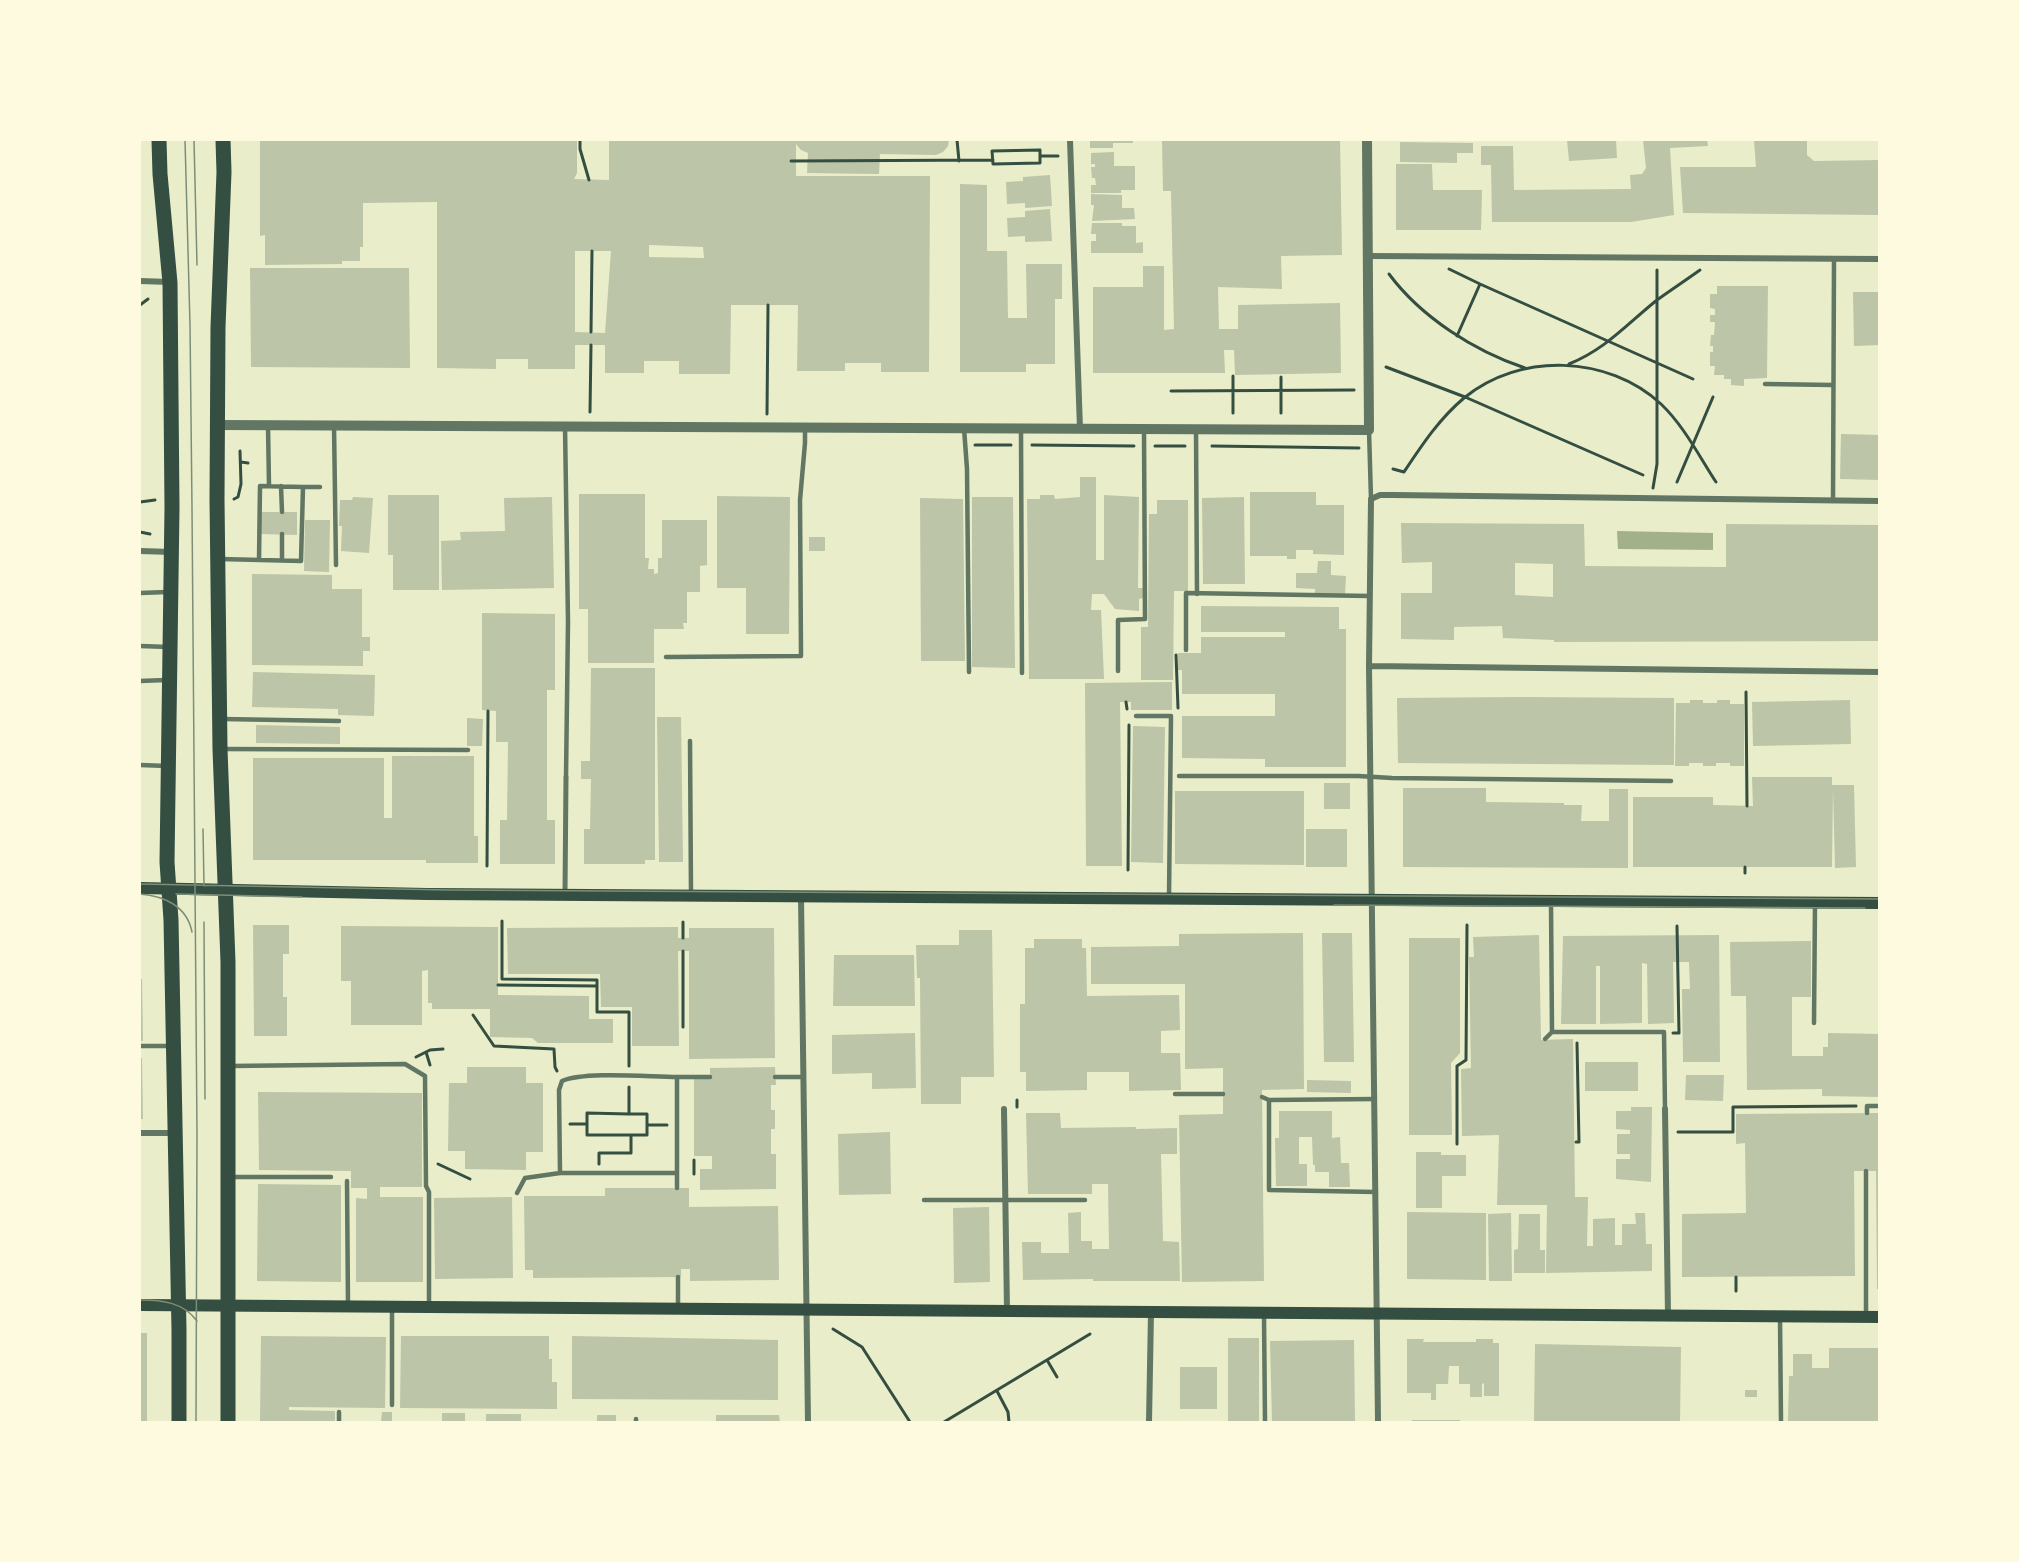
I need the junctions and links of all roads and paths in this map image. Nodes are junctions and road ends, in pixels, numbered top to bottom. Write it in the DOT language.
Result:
graph roads {
  1 [pos="159,140"];
  2 [pos="223,140"];
  3 [pos="580,140"];
  4 [pos="957,140"];
  5 [pos="1070,140"];
  6 [pos="1366,140"];
  7 [pos="1040,156"];
  8 [pos="1060,156"];
  9 [pos="993,160"];
  10 [pos="791,161"];
  11 [pos="959,161"];
  12 [pos="589,180"];
  13 [pos="592,251"];
  14 [pos="1368,256"];
  15 [pos="1834,259"];
  16 [pos="1880,259"];
  17 [pos="1444,266"];
  18 [pos="1657,268"];
  19 [pos="1702,268"];
  20 [pos="1389,274"];
  21 [pos="140,281"];
  22 [pos="170,282"];
  23 [pos="1480,284"];
  24 [pos="148,299"];
  25 [pos="1657,300"];
  26 [pos="140,305"];
  27 [pos="768,305"];
  28 [pos="591,332"];
  29 [pos="1457,336"];
  30 [pos="1611,341"];
  31 [pos="591,345"];
  32 [pos="1657,363"];
  33 [pos="1568,364"];
  34 [pos="1386,366"];
  35 [pos="1526,368"];
  36 [pos="1233,376"];
  37 [pos="1281,377"];
  38 [pos="1694,379"];
  39 [pos="1765,384"];
  40 [pos="1833,385"];
  41 [pos="1233,390"];
  42 [pos="1281,390"];
  43 [pos="1354,390"];
  44 [pos="1171,391"];
  45 [pos="1466,397"];
  46 [pos="1713,398"];
  47 [pos="1657,400"];
  48 [pos="590,413"];
  49 [pos="1233,413"];
  50 [pos="1281,413"];
  51 [pos="767,414"];
  52 [pos="218,425"];
  53 [pos="268,425"];
  54 [pos="334,425"];
  55 [pos="565,426"];
  56 [pos="805,428"];
  57 [pos="964,428"];
  58 [pos="1080,429"];
  59 [pos="1021,430"];
  60 [pos="1144,430"];
  61 [pos="1196,430"];
  62 [pos="1369,430"];
  63 [pos="1692,445"];
  64 [pos="240,451"];
  65 [pos="240,462"];
  66 [pos="248,463"];
  67 [pos="1393,469"];
  68 [pos="1643,475"];
  69 [pos="1677,482"];
  70 [pos="1716,482"];
  71 [pos="269,486"];
  72 [pos="281,486"];
  73 [pos="303,487"];
  74 [pos="320,487"];
  75 [pos="1653,498"];
  76 [pos="217,499"];
  77 [pos="1371,499"];
  78 [pos="172,500"];
  79 [pos="1833,501"];
  80 [pos="1880,501"];
  81 [pos="140,502"];
  82 [pos="282,512"];
  83 [pos="140,532"];
  84 [pos="150,534"];
  85 [pos="282,534"];
  86 [pos="140,551"];
  87 [pos="172,552"];
  88 [pos="218,559"];
  89 [pos="259,560"];
  90 [pos="282,560"];
  91 [pos="336,565"];
  92 [pos="172,592"];
  93 [pos="140,593"];
  94 [pos="1197,594"];
  95 [pos="1370,596"];
  96 [pos="140,646"];
  97 [pos="171,647"];
  98 [pos="1186,648"];
  99 [pos="666,657"];
  100 [pos="1369,666"];
  101 [pos="1118,671"];
  102 [pos="969,672"];
  103 [pos="1880,672"];
  104 [pos="1022,673"];
  105 [pos="171,679"];
  106 [pos="140,681"];
  107 [pos="1746,692"];
  108 [pos="1126,702"];
  109 [pos="488,711"];
  110 [pos="1127,714"];
  111 [pos="1136,716"];
  112 [pos="1178,716"];
  113 [pos="219,719"];
  114 [pos="339,721"];
  115 [pos="1129,725"];
  116 [pos="690,741"];
  117 [pos="220,749"];
  118 [pos="468,750"];
  119 [pos="140,765"];
  120 [pos="169,766"];
  121 [pos="1179,776"];
  122 [pos="567,777"];
  123 [pos="1371,777"];
  124 [pos="1671,781"];
  125 [pos="1747,806"];
  126 [pos="487,866"];
  127 [pos="1745,867"];
  128 [pos="1128,870"];
  129 [pos="1745,873"];
  130 [pos="140,888"];
  131 [pos="169,888"];
  132 [pos="225,891"];
  133 [pos="565,895"];
  134 [pos="691,896"];
  135 [pos="801,897"];
  136 [pos="1168,900"];
  137 [pos="1371,900"];
  138 [pos="1551,901"];
  139 [pos="1815,903"];
  140 [pos="1880,903"];
  141 [pos="502,921"];
  142 [pos="683,922"];
  143 [pos="1467,925"];
  144 [pos="1677,926"];
  145 [pos="683,938"];
  146 [pos="683,951"];
  147 [pos="502,979"];
  148 [pos="597,986"];
  149 [pos="473,1015"];
  150 [pos="1814,1023"];
  151 [pos="684,1027"];
  152 [pos="1552,1032"];
  153 [pos="1577,1032"];
  154 [pos="1664,1032"];
  155 [pos="1545,1040"];
  156 [pos="140,1046"];
  157 [pos="173,1046"];
  158 [pos="443,1049"];
  159 [pos="426,1052"];
  160 [pos="405,1064"];
  161 [pos="229,1066"];
  162 [pos="432,1069"];
  163 [pos="629,1076"];
  164 [pos="677,1077"];
  165 [pos="710,1077"];
  166 [pos="775,1077"];
  167 [pos="803,1077"];
  168 [pos="562,1081"];
  169 [pos="1175,1094"];
  170 [pos="1223,1094"];
  171 [pos="1262,1097"];
  172 [pos="1375,1099"];
  173 [pos="1269,1100"];
  174 [pos="1867,1106"];
  175 [pos="1880,1106"];
  176 [pos="1004,1109"];
  177 [pos="1665,1109"];
  178 [pos="1867,1113"];
  179 [pos="629,1114"];
  180 [pos="579,1124"];
  181 [pos="587,1124"];
  182 [pos="647,1125"];
  183 [pos="660,1125"];
  184 [pos="1675,1132"];
  185 [pos="140,1133"];
  186 [pos="175,1133"];
  187 [pos="631,1135"];
  188 [pos="1576,1142"];
  189 [pos="1457,1144"];
  190 [pos="694,1160"];
  191 [pos="1866,1171"];
  192 [pos="560,1173"];
  193 [pos="598,1173"];
  194 [pos="676,1173"];
  195 [pos="694,1174"];
  196 [pos="229,1177"];
  197 [pos="332,1177"];
  198 [pos="347,1181"];
  199 [pos="677,1188"];
  200 [pos="1376,1191"];
  201 [pos="518,1192"];
  202 [pos="1006,1199"];
  203 [pos="924,1200"];
  204 [pos="1085,1200"];
  205 [pos="678,1277"];
  206 [pos="1736,1277"];
  207 [pos="1736,1291"];
  208 [pos="140,1305"];
  209 [pos="178,1305"];
  210 [pos="227,1305"];
  211 [pos="348,1306"];
  212 [pos="392,1306"];
  213 [pos="429,1306"];
  214 [pos="678,1308"];
  215 [pos="806,1309"];
  216 [pos="1007,1311"];
  217 [pos="1150,1312"];
  218 [pos="1264,1312"];
  219 [pos="1377,1313"];
  220 [pos="1668,1316"];
  221 [pos="1780,1317"];
  222 [pos="1866,1317"];
  223 [pos="1880,1317"];
  224 [pos="833,1329"];
  225 [pos="1090,1334"];
  226 [pos="1047,1360"];
  227 [pos="1057,1377"];
  228 [pos="997,1391"];
  229 [pos="392,1405"];
  230 [pos="339,1413"];
  231 [pos="179,1422"];
  232 [pos="228,1422"];
  233 [pos="339,1422"];
  234 [pos="808,1422"];
  235 [pos="910,1422"];
  236 [pos="944,1422"];
  237 [pos="1009,1422"];
  238 [pos="1149,1422"];
  239 [pos="1265,1422"];
  240 [pos="1378,1422"];
  241 [pos="1781,1422"];
  1 -- 22 [label="main road"];
  2 -- 52 [label="main road"];
  3 -- 12 [label="path"];
  4 -- 11 [label="path"];
  5 -- 58 [label="street"];
  6 -- 14 [label="street"];
  7 -- 8 [label="path"];
  7 -- 9 [label="path"];
  7 -- 9 [label="path"];
  9 -- 11 [label="path"];
  10 -- 11 [label="path"];
  13 -- 28 [label="path"];
  14 -- 15 [label="street"];
  14 -- 62 [label="street"];
  15 -- 16 [label="street"];
  15 -- 40 [label="lane"];
  17 -- 23 [label="path"];
  18 -- 25 [label="path"];
  19 -- 25 [label="path"];
  20 -- 29 [label="path"];
  21 -- 22 [label="street"];
  22 -- 78 [label="main road"];
  23 -- 29 [label="path"];
  23 -- 30 [label="path"];
  24 -- 26 [label="path"];
  25 -- 30 [label="path"];
  25 -- 32 [label="path"];
  27 -- 51 [label="path"];
  29 -- 35 [label="path"];
  30 -- 32 [label="path"];
  30 -- 33 [label="path"];
  31 -- 48 [label="path"];
  32 -- 38 [label="path"];
  32 -- 47 [label="path"];
  33 -- 35 [label="path"];
  33 -- 47 [label="path"];
  34 -- 45 [label="path"];
  35 -- 45 [label="path"];
  36 -- 41 [label="path"];
  37 -- 42 [label="path"];
  39 -- 40 [label="lane"];
  40 -- 79 [label="lane"];
  41 -- 42 [label="path"];
  41 -- 44 [label="path"];
  41 -- 49 [label="path"];
  42 -- 43 [label="path"];
  42 -- 50 [label="path"];
  45 -- 67 [label="path"];
  45 -- 68 [label="path"];
  46 -- 63 [label="path"];
  47 -- 63 [label="path"];
  47 -- 75 [label="path"];
  52 -- 53 [label="street"];
  52 -- 76 [label="main road"];
  53 -- 54 [label="street"];
  53 -- 71 [label="lane"];
  54 -- 55 [label="street"];
  54 -- 91 [label="lane"];
  55 -- 56 [label="street"];
  55 -- 122 [label="lane"];
  56 -- 57 [label="street"];
  56 -- 99 [label="lane"];
  57 -- 59 [label="street"];
  57 -- 102 [label="lane"];
  58 -- 59 [label="street"];
  58 -- 60 [label="street"];
  59 -- 104 [label="lane"];
  60 -- 61 [label="street"];
  60 -- 101 [label="lane"];
  61 -- 62 [label="street"];
  61 -- 94 [label="lane"];
  62 -- 77 [label="lane"];
  63 -- 69 [label="path"];
  63 -- 70 [label="path"];
  64 -- 65 [label="path"];
  65 -- 66 [label="path"];
  65 -- 76 [label="path"];
  71 -- 72 [label="lane"];
  71 -- 89 [label="lane"];
  72 -- 73 [label="lane"];
  72 -- 82 [label="lane"];
  73 -- 74 [label="lane"];
  73 -- 90 [label="lane"];
  75 -- 77 [label="street"];
  75 -- 79 [label="street"];
  76 -- 88 [label="main road"];
  77 -- 95 [label="street"];
  78 -- 81 [label="path"];
  78 -- 87 [label="main road"];
  79 -- 80 [label="street"];
  83 -- 84 [label="path"];
  85 -- 90 [label="lane"];
  86 -- 87 [label="street"];
  87 -- 92 [label="main road"];
  88 -- 89 [label="lane"];
  88 -- 113 [label="main road"];
  89 -- 90 [label="lane"];
  92 -- 93 [label="lane"];
  92 -- 97 [label="main road"];
  94 -- 95 [label="lane"];
  94 -- 98 [label="lane"];
  95 -- 100 [label="street"];
  96 -- 97 [label="lane"];
  97 -- 105 [label="main road"];
  98 -- 112 [label="path"];
  100 -- 103 [label="street"];
  100 -- 123 [label="street"];
  105 -- 106 [label="lane"];
  105 -- 120 [label="main road"];
  107 -- 125 [label="path"];
  108 -- 110 [label="path"];
  109 -- 126 [label="path"];
  111 -- 136 [label="lane"];
  113 -- 114 [label="lane"];
  113 -- 117 [label="main road"];
  115 -- 128 [label="path"];
  116 -- 134 [label="lane"];
  117 -- 118 [label="lane"];
  117 -- 132 [label="main road"];
  119 -- 120 [label="lane"];
  120 -- 131 [label="main road"];
  121 -- 123 [label="lane"];
  122 -- 133 [label="street"];
  123 -- 124 [label="lane"];
  123 -- 137 [label="street"];
  127 -- 129 [label="path"];
  130 -- 131 [label="main road"];
  131 -- 132 [label="main road"];
  131 -- 157 [label="main road"];
  132 -- 133 [label="main road"];
  132 -- 161 [label="main road"];
  133 -- 134 [label="main road"];
  134 -- 135 [label="main road"];
  135 -- 136 [label="main road"];
  135 -- 167 [label="street"];
  136 -- 137 [label="main road"];
  137 -- 138 [label="main road"];
  137 -- 172 [label="street"];
  138 -- 139 [label="main road"];
  138 -- 152 [label="lane"];
  139 -- 140 [label="main road"];
  139 -- 150 [label="lane"];
  141 -- 147 [label="path"];
  142 -- 145 [label="path"];
  143 -- 189 [label="path"];
  144 -- 154 [label="path"];
  146 -- 151 [label="path"];
  147 -- 148 [label="path"];
  147 -- 148 [label="path"];
  148 -- 163 [label="path"];
  149 -- 168 [label="path"];
  152 -- 153 [label="lane"];
  152 -- 155 [label="lane"];
  153 -- 154 [label="lane"];
  153 -- 188 [label="path"];
  154 -- 177 [label="lane"];
  156 -- 157 [label="lane"];
  157 -- 186 [label="main road"];
  158 -- 159 [label="path"];
  159 -- 160 [label="path"];
  159 -- 162 [label="path"];
  160 -- 161 [label="lane"];
  160 -- 213 [label="lane"];
  161 -- 196 [label="main road"];
  163 -- 164 [label="lane"];
  163 -- 168 [label="lane"];
  163 -- 179 [label="path"];
  164 -- 165 [label="lane"];
  164 -- 194 [label="lane"];
  166 -- 167 [label="lane"];
  167 -- 215 [label="street"];
  168 -- 192 [label="lane"];
  169 -- 170 [label="lane"];
  171 -- 173 [label="lane"];
  172 -- 173 [label="lane"];
  172 -- 200 [label="street"];
  173 -- 200 [label="lane"];
  174 -- 175 [label="lane"];
  174 -- 178 [label="lane"];
  174 -- 184 [label="path"];
  176 -- 202 [label="street"];
  177 -- 220 [label="street"];
  179 -- 181 [label="path"];
  179 -- 182 [label="path"];
  180 -- 181 [label="path"];
  181 -- 187 [label="path"];
  182 -- 183 [label="path"];
  182 -- 187 [label="path"];
  185 -- 186 [label="street"];
  186 -- 209 [label="main road"];
  187 -- 193 [label="path"];
  190 -- 195 [label="path"];
  191 -- 222 [label="lane"];
  192 -- 193 [label="lane"];
  192 -- 201 [label="lane"];
  193 -- 194 [label="lane"];
  194 -- 199 [label="lane"];
  196 -- 197 [label="lane"];
  196 -- 210 [label="main road"];
  198 -- 211 [label="lane"];
  200 -- 219 [label="street"];
  202 -- 203 [label="lane"];
  202 -- 204 [label="lane"];
  202 -- 216 [label="street"];
  205 -- 214 [label="lane"];
  206 -- 207 [label="path"];
  208 -- 209 [label="main road"];
  209 -- 210 [label="main road"];
  209 -- 231 [label="main road"];
  210 -- 211 [label="main road"];
  210 -- 232 [label="main road"];
  211 -- 212 [label="main road"];
  212 -- 213 [label="main road"];
  212 -- 229 [label="lane"];
  213 -- 214 [label="main road"];
  214 -- 215 [label="main road"];
  215 -- 216 [label="main road"];
  215 -- 234 [label="street"];
  216 -- 217 [label="main road"];
  217 -- 218 [label="main road"];
  217 -- 238 [label="street"];
  218 -- 219 [label="main road"];
  218 -- 239 [label="lane"];
  219 -- 220 [label="main road"];
  219 -- 240 [label="street"];
  220 -- 221 [label="main road"];
  221 -- 222 [label="main road"];
  221 -- 241 [label="lane"];
  222 -- 223 [label="main road"];
  224 -- 235 [label="path"];
  225 -- 226 [label="path"];
  226 -- 227 [label="path"];
  226 -- 228 [label="path"];
  228 -- 236 [label="path"];
  228 -- 237 [label="path"];
  230 -- 233 [label="lane"];
}
